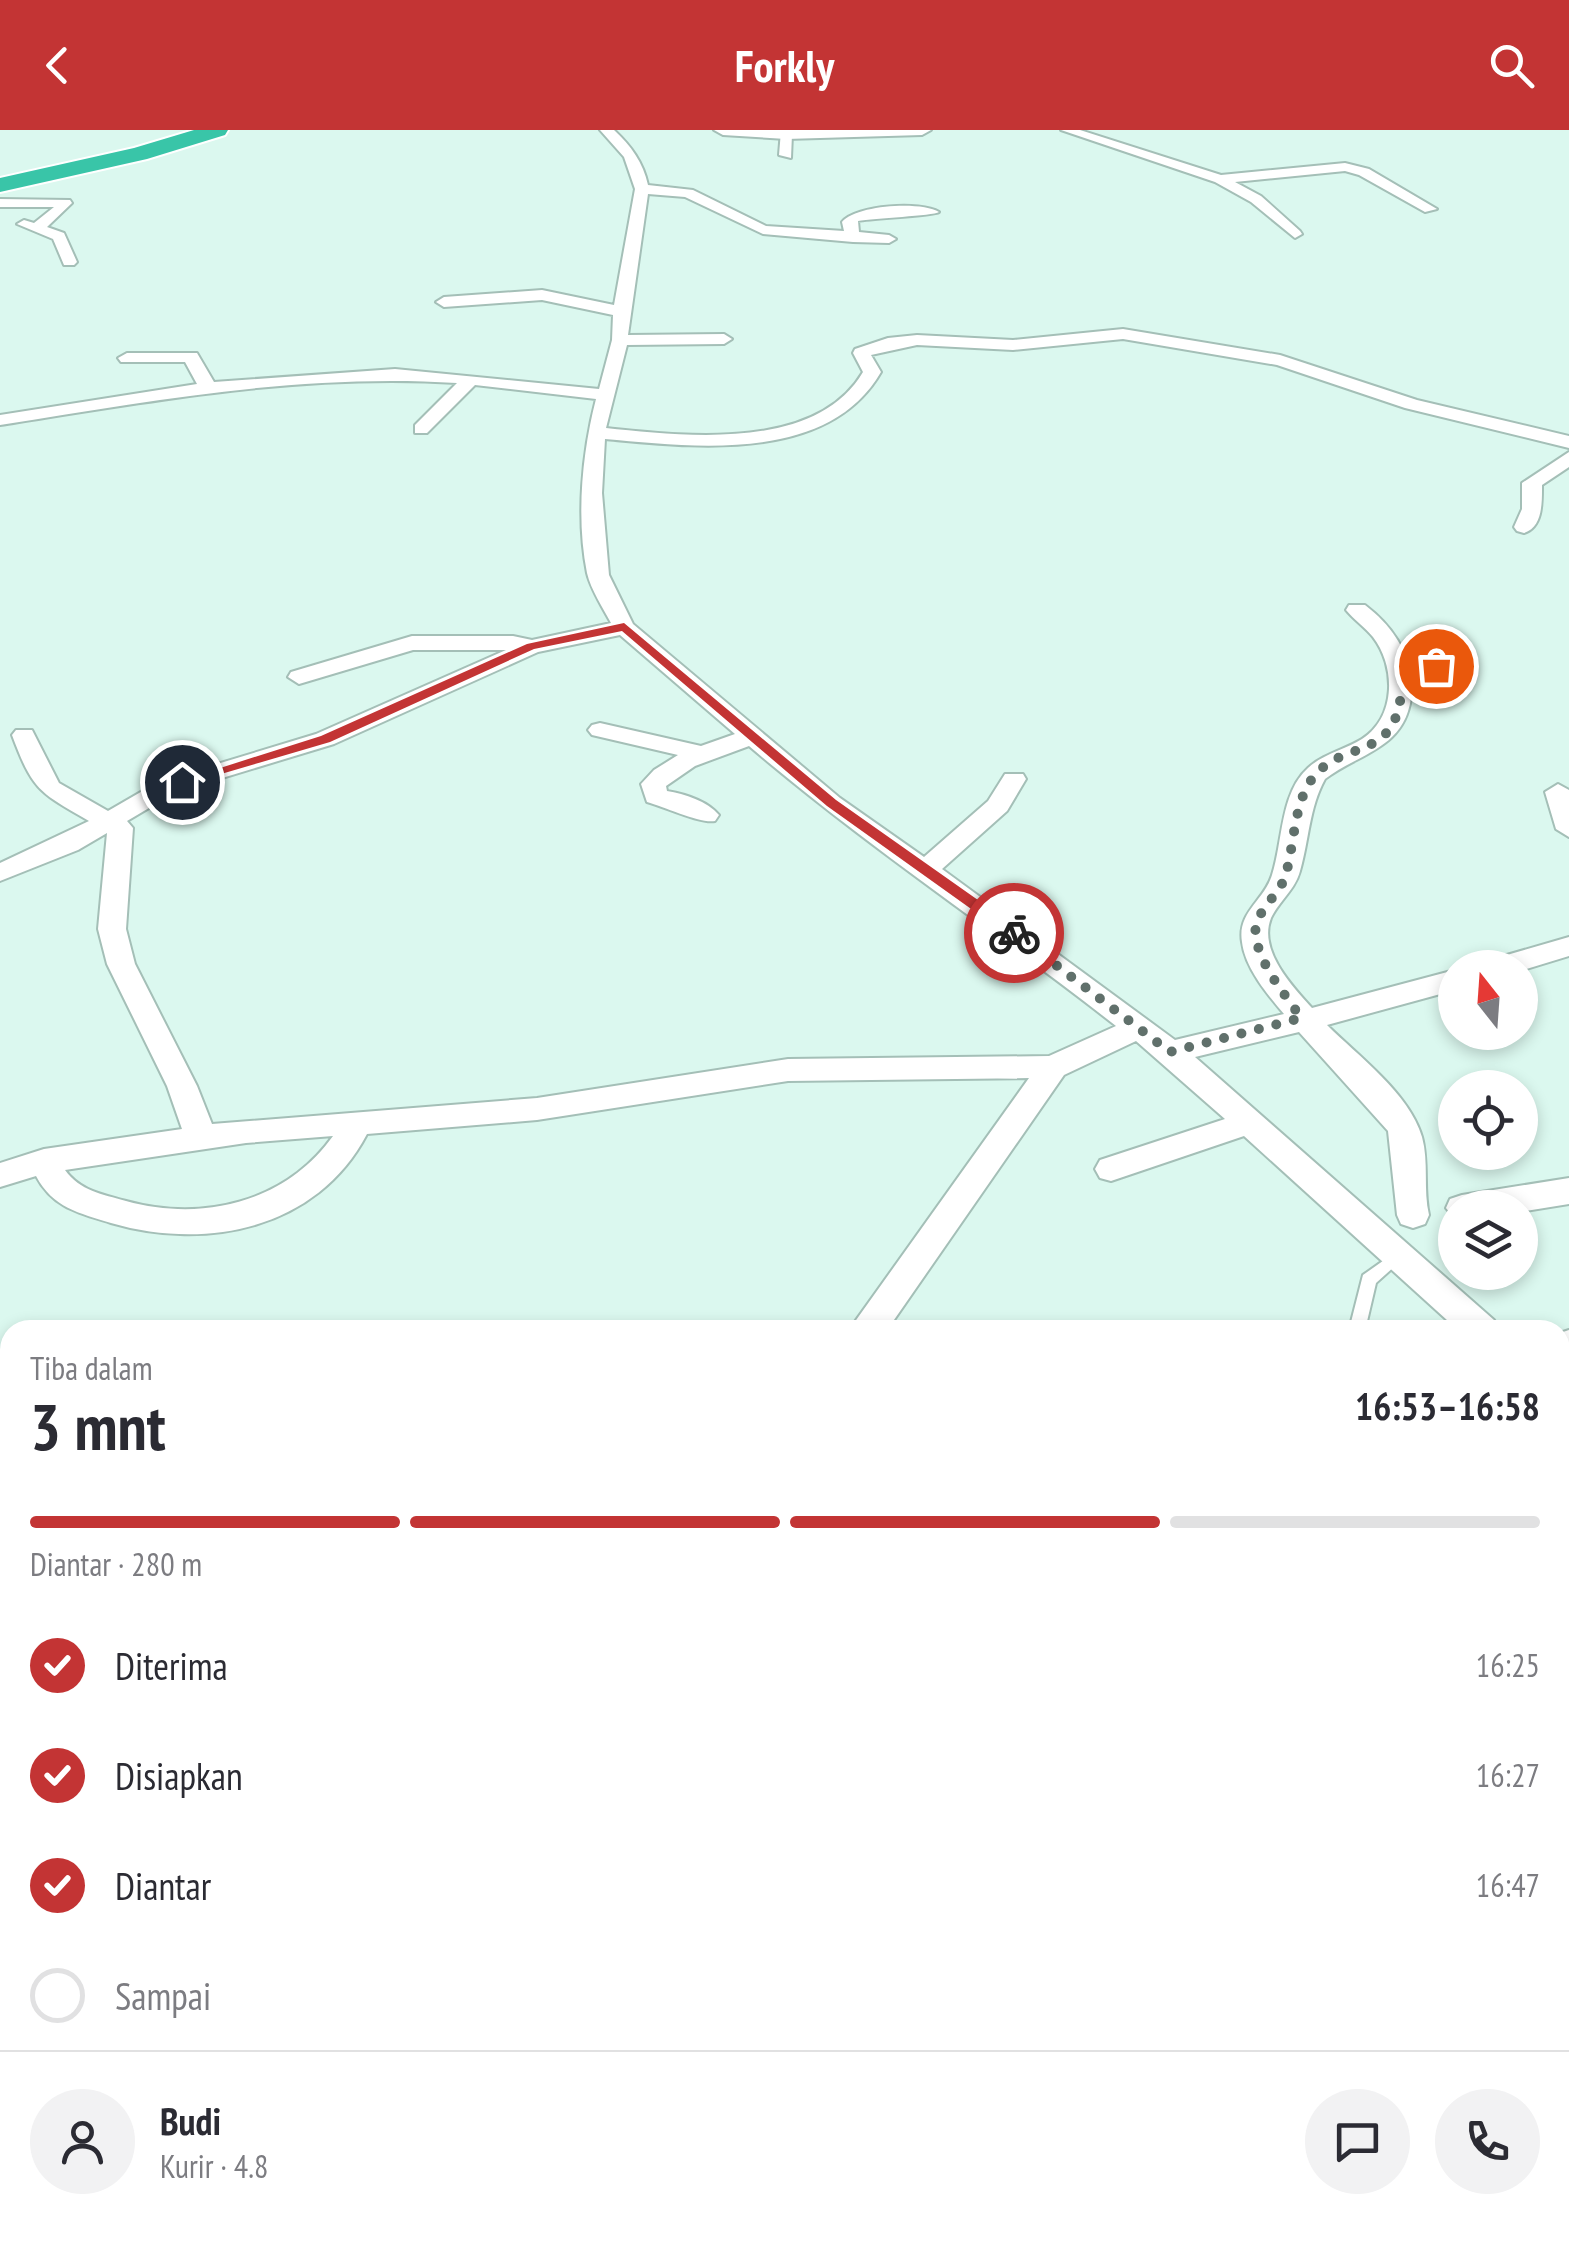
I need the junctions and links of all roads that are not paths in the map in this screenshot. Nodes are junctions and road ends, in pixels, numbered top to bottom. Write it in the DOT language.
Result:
graph roads {
  1 [pos="188,130"];
  2 [pos="217,130"];
  3 [pos="606,130"];
  4 [pos="723,130"];
  5 [pos="894,130"];
  6 [pos="922,130"];
  7 [pos="1067,130"];
  8 [pos="786,134"];
  9 [pos="1152,144"];
  10 [pos="1134,150"];
  11 [pos="786,155"];
  12 [pos="0,176"];
  13 [pos="1220,179"];
  14 [pos="0,185"];
  15 [pos="642,189"];
  16 [pos="0,203"];
  17 [pos="1430,209"];
  18 [pos="932,212"];
  19 [pos="4,224"];
  20 [pos="37,227"];
  21 [pos="1295,234"];
  22 [pos="852,238"];
  23 [pos="889,239"];
  24 [pos="69,262"];
  25 [pos="444,302"];
  26 [pos="621,310"];
  27 [pos="724,339"];
  28 [pos="620,340"];
  29 [pos="127,358"];
  30 [pos="471,378"];
  31 [pos="209,388"];
  32 [pos="380,394"];
  33 [pos="410,395"];
  34 [pos="606,395"];
  35 [pos="350,396"];
  36 [pos="453,396"];
  37 [pos="0,420"];
  38 [pos="420,429"];
  39 [pos="596,434"];
  40 [pos="1569,442"];
  41 [pos="1569,458"];
  42 [pos="1524,527"];
  43 [pos="1356,610"];
  44 [pos="624,627"];
  45 [pos="531,646"];
  46 [pos="1436,666"];
  47 [pos="299,677"];
  48 [pos="1401,694"];
  49 [pos="600,730"];
  50 [pos="24,735"];
  51 [pos="750,737"];
  52 [pos="703,754"];
  53 [pos="1014,778"];
  54 [pos="1558,792"];
  55 [pos="706,815"];
  56 [pos="108,819"];
  57 [pos="1569,829"];
  58 [pos="925,870"];
  59 [pos="0,872"];
  60 [pos="1565,950"];
  61 [pos="1538,957"];
  62 [pos="1438,986"];
  63 [pos="1301,1018"];
  64 [pos="1138,1028"];
  65 [pos="1170,1052"];
  66 [pos="1053,1066"];
  67 [pos="1247,1123"];
  68 [pos="355,1124"];
  69 [pos="201,1137"];
  70 [pos="44,1161"];
  71 [pos="1111,1169"];
  72 [pos="0,1174"];
  73 [pos="1569,1190"];
  74 [pos="1538,1195"];
  75 [pos="1438,1211"];
  76 [pos="1413,1215"];
  77 [pos="1360,1225"];
  78 [pos="1397,1257"];
  79 [pos="874,1320"];
  80 [pos="1360,1320"];
  81 [pos="1470,1320"];
  1 -- 12 [label="highway"];
  2 -- 14 [label="highway"];
  3 -- 15 [label="street"];
  4 -- 8 [label="street"];
  5 -- 6 [label="street"];
  5 -- 8 [label="street"];
  7 -- 10 [label="street"];
  8 -- 11 [label="street"];
  9 -- 10 [label="street"];
  10 -- 13 [label="street"];
  13 -- 17 [label="street"];
  13 -- 21 [label="street"];
  15 -- 22 [label="street"];
  15 -- 26 [label="street"];
  16 -- 20 [label="street"];
  18 -- 22 [label="street"];
  19 -- 20 [label="street"];
  20 -- 24 [label="street"];
  22 -- 23 [label="street"];
  25 -- 26 [label="street"];
  26 -- 28 [label="street"];
  27 -- 28 [label="street"];
  28 -- 34 [label="street"];
  29 -- 31 [label="street"];
  30 -- 31 [label="street"];
  30 -- 34 [label="street"];
  30 -- 36 [label="street"];
  31 -- 37 [label="street"];
  32 -- 35 [label="street"];
  33 -- 36 [label="street"];
  34 -- 39 [label="street"];
  36 -- 38 [label="street"];
  39 -- 40 [label="street"];
  39 -- 44 [label="street"];
  41 -- 42 [label="street"];
  43 -- 48 [label="street"];
  44 -- 45 [label="street"];
  44 -- 51 [label="street"];
  45 -- 47 [label="street"];
  45 -- 56 [label="street"];
  46 -- 48 [label="street"];
  48 -- 63 [label="street"];
  49 -- 52 [label="street"];
  50 -- 56 [label="street"];
  51 -- 52 [label="street"];
  51 -- 58 [label="street"];
  52 -- 55 [label="street"];
  53 -- 58 [label="street"];
  54 -- 57 [label="street"];
  56 -- 59 [label="street"];
  56 -- 69 [label="street"];
  58 -- 64 [label="street"];
  60 -- 61 [label="street"];
  62 -- 63 [label="street"];
  63 -- 65 [label="street"];
  63 -- 76 [label="street"];
  64 -- 65 [label="street"];
  64 -- 66 [label="street"];
  65 -- 67 [label="street"];
  66 -- 68 [label="street"];
  66 -- 79 [label="street"];
  67 -- 71 [label="street"];
  67 -- 77 [label="street"];
  68 -- 69 [label="street"];
  68 -- 70 [label="street"];
  69 -- 70 [label="street"];
  70 -- 72 [label="street"];
  73 -- 74 [label="street"];
  75 -- 76 [label="street"];
  76 -- 77 [label="street"];
  77 -- 78 [label="street"];
  78 -- 80 [label="lane"];
  78 -- 81 [label="street"];
}
